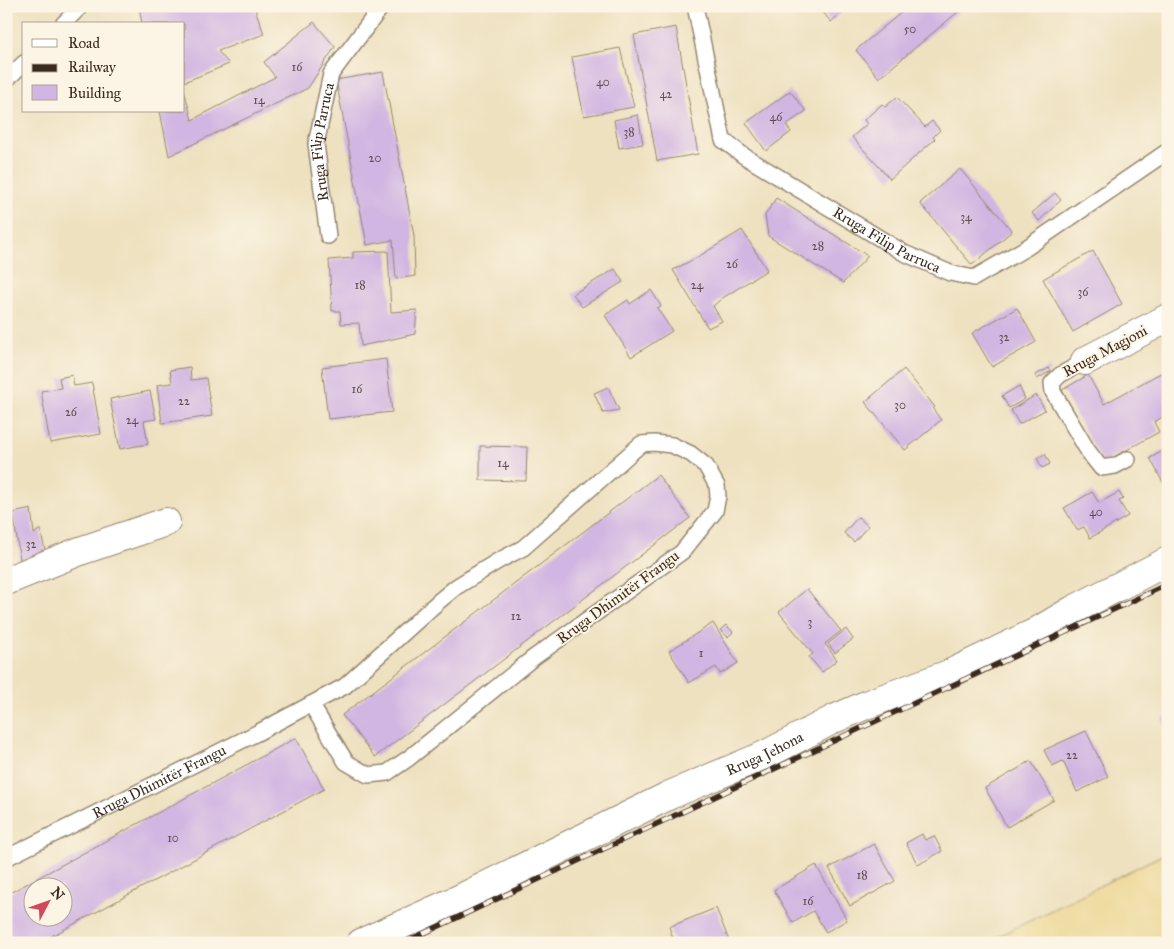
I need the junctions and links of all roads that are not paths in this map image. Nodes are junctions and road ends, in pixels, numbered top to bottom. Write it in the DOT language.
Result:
graph roads {
  1 [pos="81,6"];
  2 [pos="382,6"];
  3 [pos="695,6"];
  4 [pos="65,22"];
  5 [pos="22,65"];
  6 [pos="6,80"];
  7 [pos="1168,151"];
  8 [pos="328,236"];
  9 [pos="1168,318"];
  10 [pos="1085,361"];
  11 [pos="1128,459"];
  12 [pos="166,522"];
  13 [pos="1168,561"];
  14 [pos="6,581"];
  15 [pos="311,704"];
  16 [pos="6,858"];
  17 [pos="361,943"];
  1 -- 4 [label="lane"];
  2 -- 8 [label="lane, Rruga Filip Parruca"];
  3 -- 7 [label="lane, Rruga Filip Parruca"];
  5 -- 6 [label="lane"];
  9 -- 10 [label="street, Rruga Magjoni"];
  10 -- 11 [label="lane, Rruga Magjoni"];
  12 -- 14 [label="street"];
  13 -- 17 [label="street, Rruga Jehona"];
  15 -- 15 [label="lane, Rruga Dhimitër Frangu"];
  15 -- 16 [label="lane, Rruga Dhimitër Frangu"];
}
